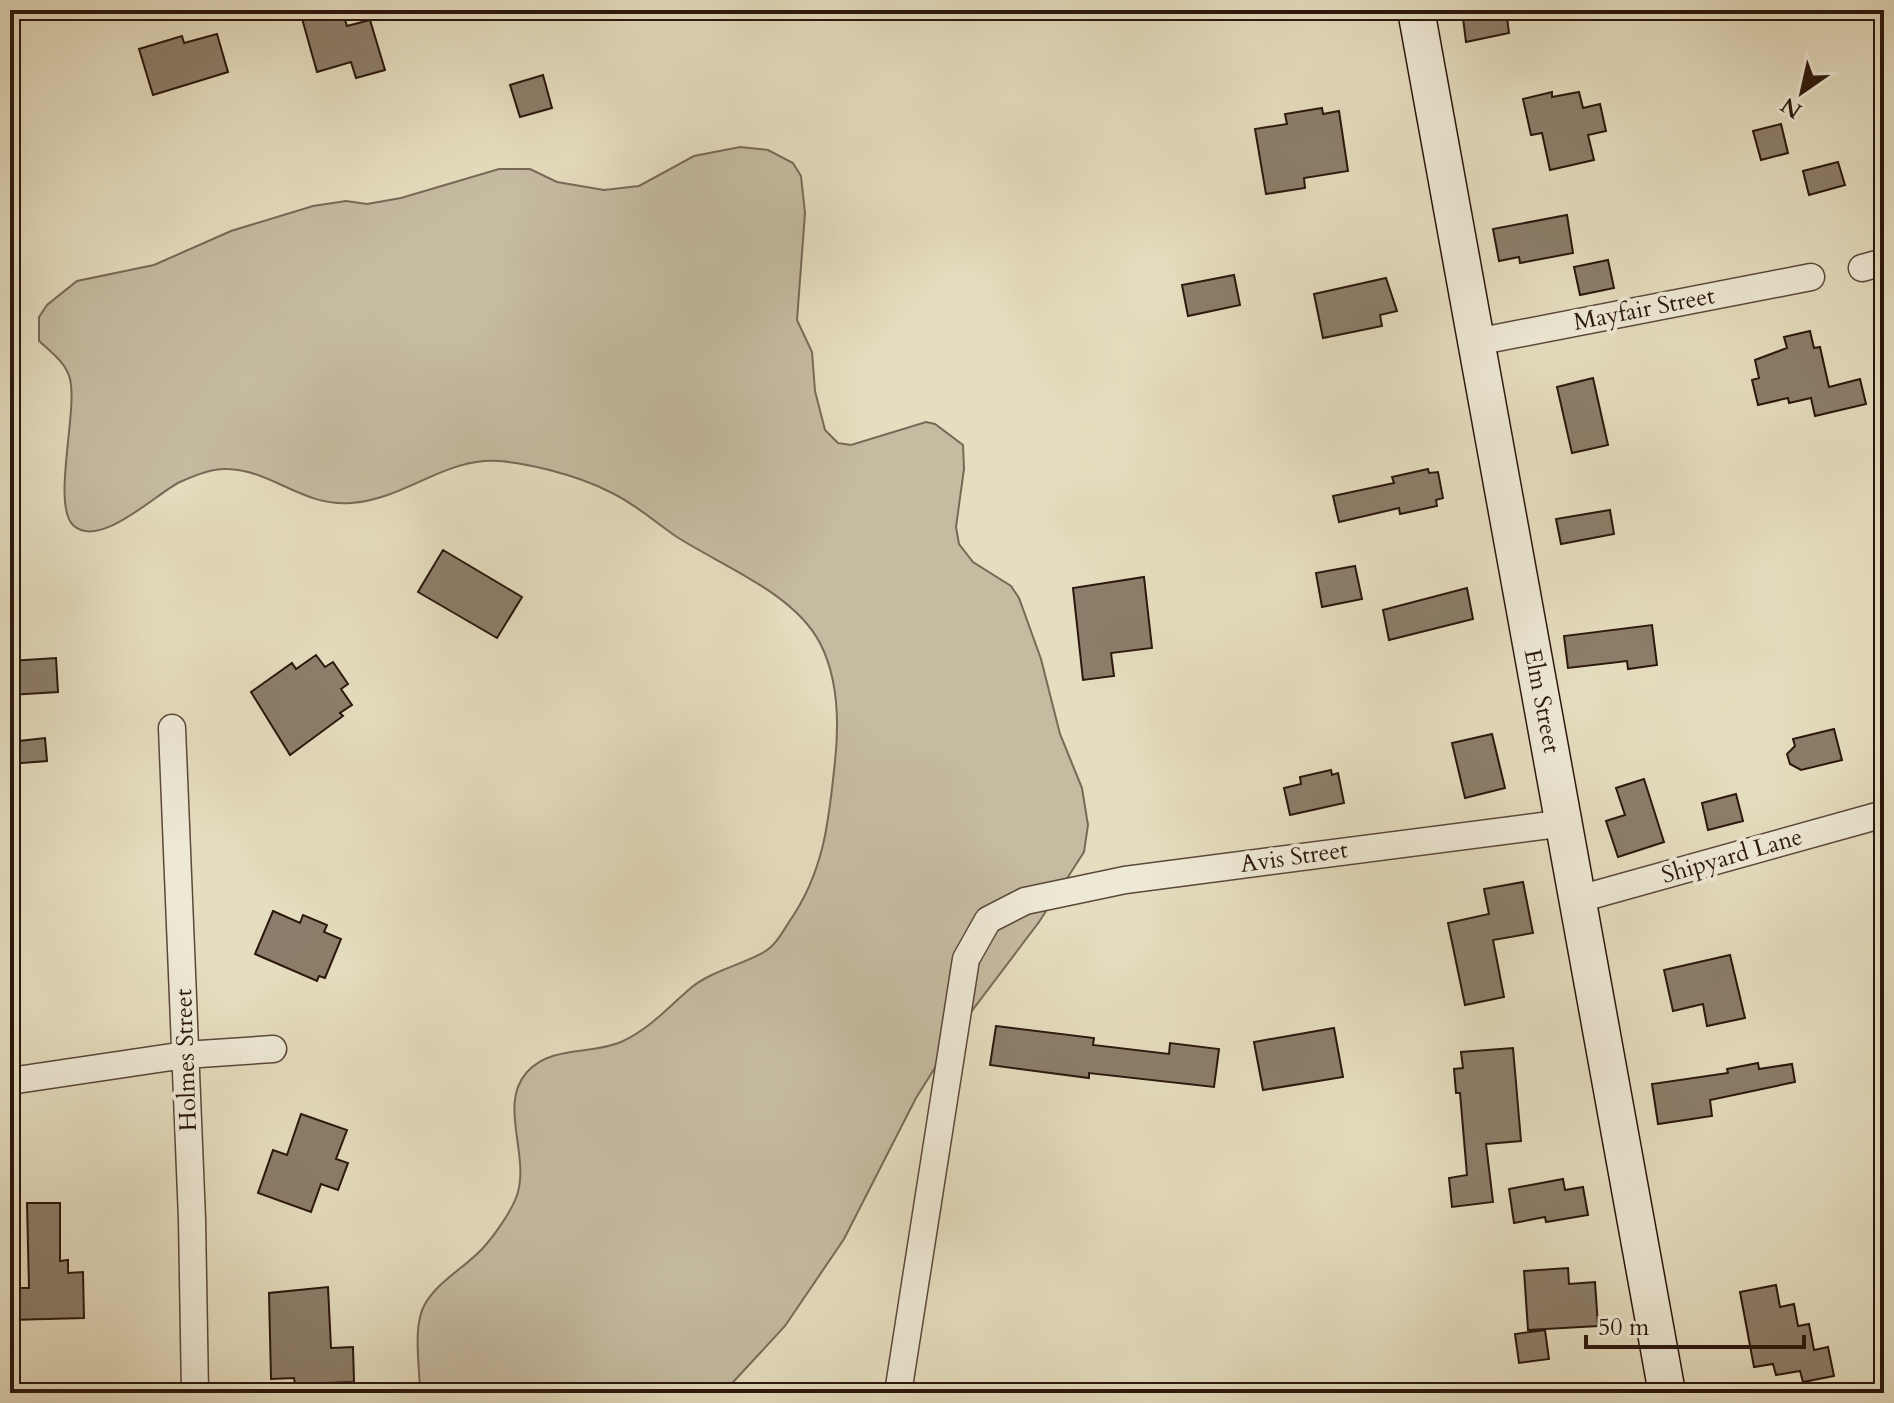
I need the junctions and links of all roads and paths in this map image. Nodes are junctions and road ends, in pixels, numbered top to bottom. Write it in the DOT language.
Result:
graph roads {
  1 [pos="1416,10"];
  2 [pos="1811,277"];
  3 [pos="1476,342"];
  4 [pos="172,728"];
  5 [pos="1884,814"];
  6 [pos="1565,823"];
  7 [pos="1579,899"];
  8 [pos="273,1049"];
  9 [pos="185,1055"];
  10 [pos="10,1081"];
  11 [pos="195,1393"];
  12 [pos="898,1393"];
  13 [pos="1667,1393"];
  1 -- 3 [label="street, Elm Street"];
  2 -- 3 [label="street, Mayfair Street"];
  3 -- 6 [label="street, Elm Street"];
  4 -- 9 [label="street, Holmes Street"];
  5 -- 7 [label="street, Shipyard Lane"];
  6 -- 7 [label="street, Elm Street"];
  6 -- 12 [label="street, Avis Street"];
  7 -- 13 [label="street, Elm Street"];
  8 -- 9 [label="street"];
  9 -- 10 [label="street"];
  9 -- 11 [label="street, Holmes Street"];
}
